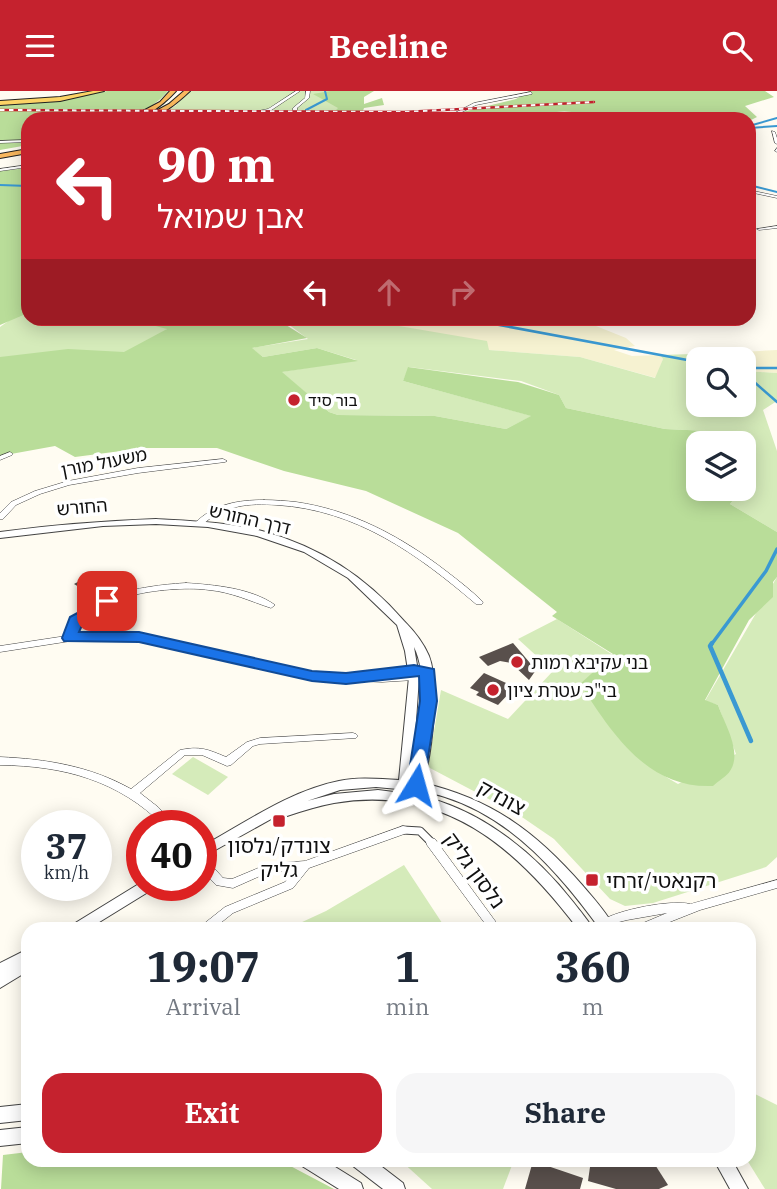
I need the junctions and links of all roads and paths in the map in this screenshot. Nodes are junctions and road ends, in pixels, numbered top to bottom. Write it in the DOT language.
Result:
graph roads {
  1 [pos="87,91"];
  2 [pos="101,91"];
  3 [pos="173,91"];
  4 [pos="187,91"];
  5 [pos="298,91"];
  6 [pos="308,91"];
  7 [pos="531,93"];
  8 [pos="0,101"];
  9 [pos="145,112"];
  10 [pos="158,112"];
  11 [pos="258,112"];
  12 [pos="295,112"];
  13 [pos="460,112"];
  14 [pos="773,132"];
  15 [pos="21,139"];
  16 [pos="0,140"];
  17 [pos="777,143"];
  18 [pos="21,151"];
  19 [pos="0,154"];
  20 [pos="21,167"];
  21 [pos="0,170"];
  22 [pos="756,192"];
  23 [pos="777,197"];
  24 [pos="777,227"];
  25 [pos="759,229"];
  26 [pos="10,454"];
  27 [pos="0,459"];
  28 [pos="223,461"];
  29 [pos="0,517"];
  30 [pos="167,521"];
  31 [pos="200,523"];
  32 [pos="0,535"];
  33 [pos="479,602"];
  34 [pos="271,605"];
  35 [pos="398,620"];
  36 [pos="70,638"];
  37 [pos="0,649"];
  38 [pos="414,673"];
  39 [pos="428,673"];
  40 [pos="353,736"];
  41 [pos="0,761"];
  42 [pos="410,784"];
  43 [pos="132,794"];
  44 [pos="406,797"];
  45 [pos="152,810"];
  46 [pos="265,820"];
  47 [pos="402,830"];
  48 [pos="431,842"];
  49 [pos="217,845"];
  50 [pos="305,865"];
  51 [pos="217,879"];
  52 [pos="777,884"];
  53 [pos="126,899"];
  54 [pos="698,906"];
  55 [pos="88,922"];
  56 [pos="214,922"];
  57 [pos="490,922"];
  58 [pos="581,922"];
  59 [pos="599,922"];
  60 [pos="618,922"];
  61 [pos="658,922"];
  62 [pos="21,959"];
  63 [pos="21,968"];
  64 [pos="0,970"];
  65 [pos="0,982"];
  66 [pos="21,1113"];
  67 [pos="0,1115"];
  68 [pos="21,1136"];
  69 [pos="0,1138"];
  70 [pos="319,1167"];
  71 [pos="368,1167"];
  72 [pos="726,1167"];
  73 [pos="355,1189"];
  74 [pos="397,1189"];
  75 [pos="740,1189"];
  1 -- 8 [label="main road"];
  2 -- 8 [label="main road"];
  3 -- 9 [label="highway"];
  4 -- 10 [label="highway"];
  5 -- 11 [label="street"];
  6 -- 12 [label="street"];
  7 -- 13 [label="street"];
  14 -- 17 [label="street"];
  15 -- 16 [label="street"];
  18 -- 19 [label="highway"];
  20 -- 21 [label="street"];
  22 -- 23 [label="street"];
  24 -- 25 [label="street"];
  26 -- 27 [label="street"];
  28 -- 29 [label="street, משעול מורן"];
  30 -- 31 [label="street, דרך החורש"];
  30 -- 32 [label="street, החורש"];
  31 -- 33 [label="street"];
  31 -- 35 [label="street, דרך החורש"];
  34 -- 36 [label="street"];
  35 -- 38 [label="street"];
  35 -- 39 [label="street"];
  36 -- 37 [label="street"];
  36 -- 38 [label="street"];
  38 -- 39 [label="street"];
  38 -- 42 [label="street"];
  39 -- 42 [label="street"];
  40 -- 43 [label="street"];
  41 -- 43 [label="street"];
  42 -- 44 [label="street"];
  42 -- 46 [label="street, צונדק"];
  42 -- 59 [label="street, צונדק"];
  43 -- 45 [label="street"];
  44 -- 46 [label="street, צונדק"];
  44 -- 58 [label="street, צונדק"];
  46 -- 49 [label="street, צונדק"];
  47 -- 48 [label="street, נלסון גליק"];
  47 -- 50 [label="street, נלסון גליק"];
  48 -- 57 [label="street, נלסון גליק"];
  50 -- 51 [label="street, נלסון גליק"];
  50 -- 56 [label="street, נלסון גליק"];
  52 -- 54 [label="street"];
  53 -- 55 [label="street"];
  54 -- 60 [label="street"];
  54 -- 61 [label="street"];
  62 -- 64 [label="street"];
  63 -- 65 [label="street"];
  66 -- 67 [label="street"];
  68 -- 69 [label="street"];
  70 -- 73 [label="street"];
  71 -- 74 [label="street"];
  72 -- 75 [label="street"];
}
